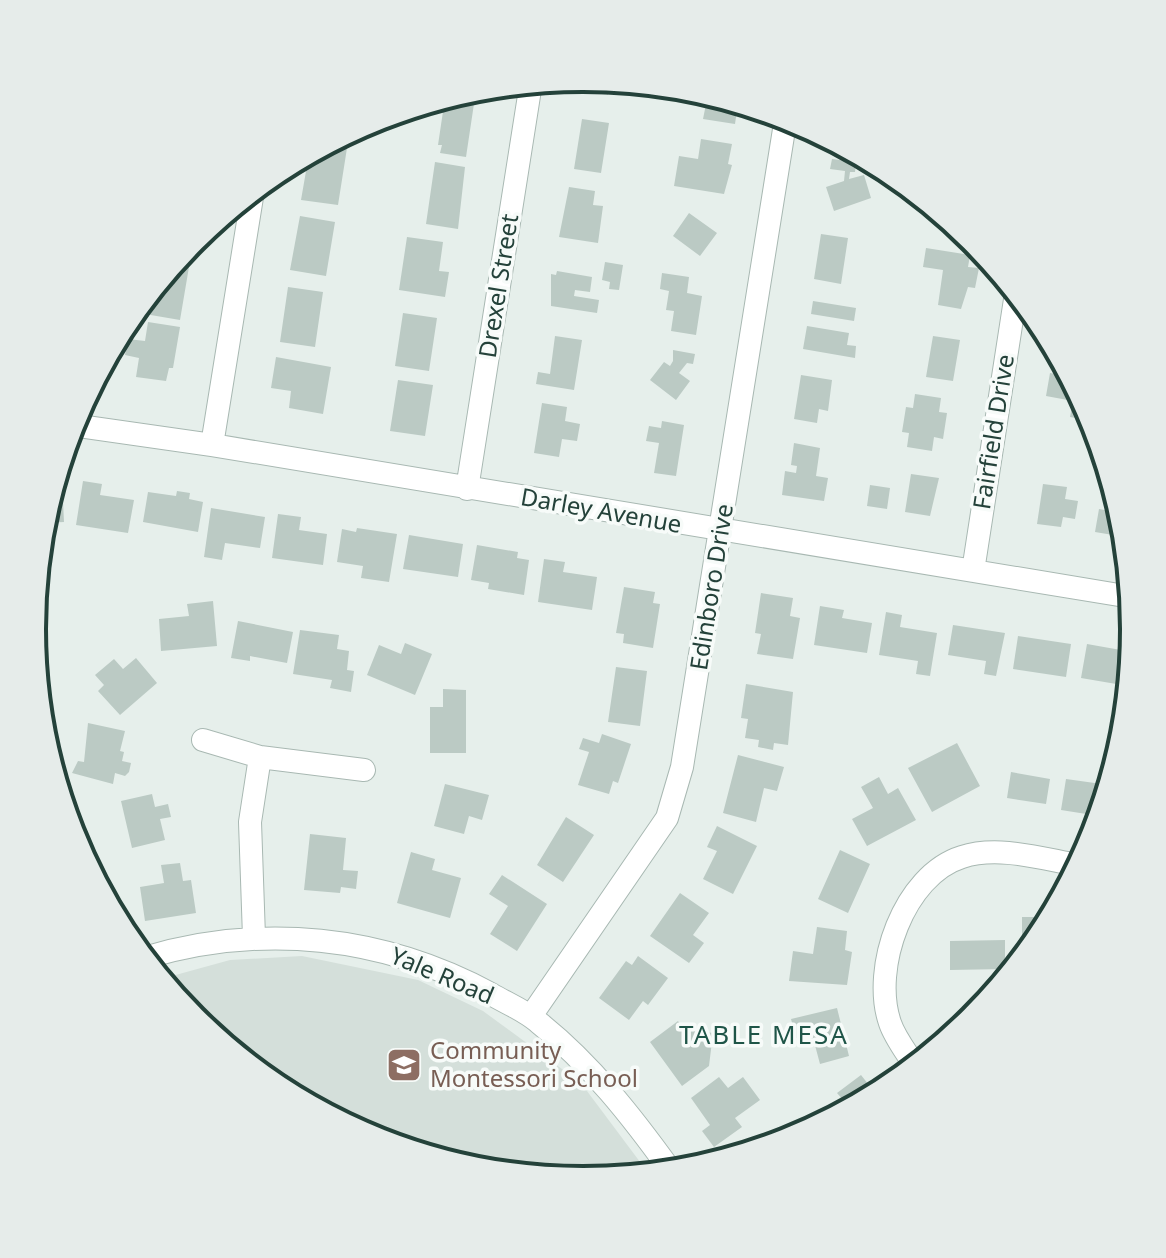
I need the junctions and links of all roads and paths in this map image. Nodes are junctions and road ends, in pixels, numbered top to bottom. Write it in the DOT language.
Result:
graph roads {
  1 [pos="529,95"];
  2 [pos="784,131"];
  3 [pos="250,208"];
  4 [pos="1018,315"];
  5 [pos="85,427"];
  6 [pos="212,445"];
  7 [pos="467,489"];
  8 [pos="721,531"];
  9 [pos="973,571"];
  10 [pos="1119,595"];
  11 [pos="203,740"];
  12 [pos="260,757"];
  13 [pos="364,770"];
  14 [pos="1067,863"];
  15 [pos="254,937"];
  16 [pos="156,954"];
  17 [pos="531,1016"];
  18 [pos="909,1056"];
  19 [pos="662,1160"];
  1 -- 7 [label="street, Drexel Street"];
  2 -- 8 [label="street, Edinboro Drive"];
  3 -- 6 [label="street"];
  4 -- 9 [label="street, Fairfield Drive"];
  5 -- 6 [label="street, Darley Avenue"];
  6 -- 7 [label="street, Darley Avenue"];
  7 -- 8 [label="street, Darley Avenue"];
  8 -- 9 [label="street, Darley Avenue"];
  8 -- 17 [label="street, Edinboro Drive"];
  9 -- 10 [label="street, Darley Avenue"];
  11 -- 12 [label="street"];
  12 -- 13 [label="street"];
  12 -- 15 [label="street"];
  14 -- 18 [label="street"];
  15 -- 16 [label="street, Yale Road"];
  15 -- 17 [label="street, Yale Road"];
  17 -- 19 [label="street, Yale Road"];
}
